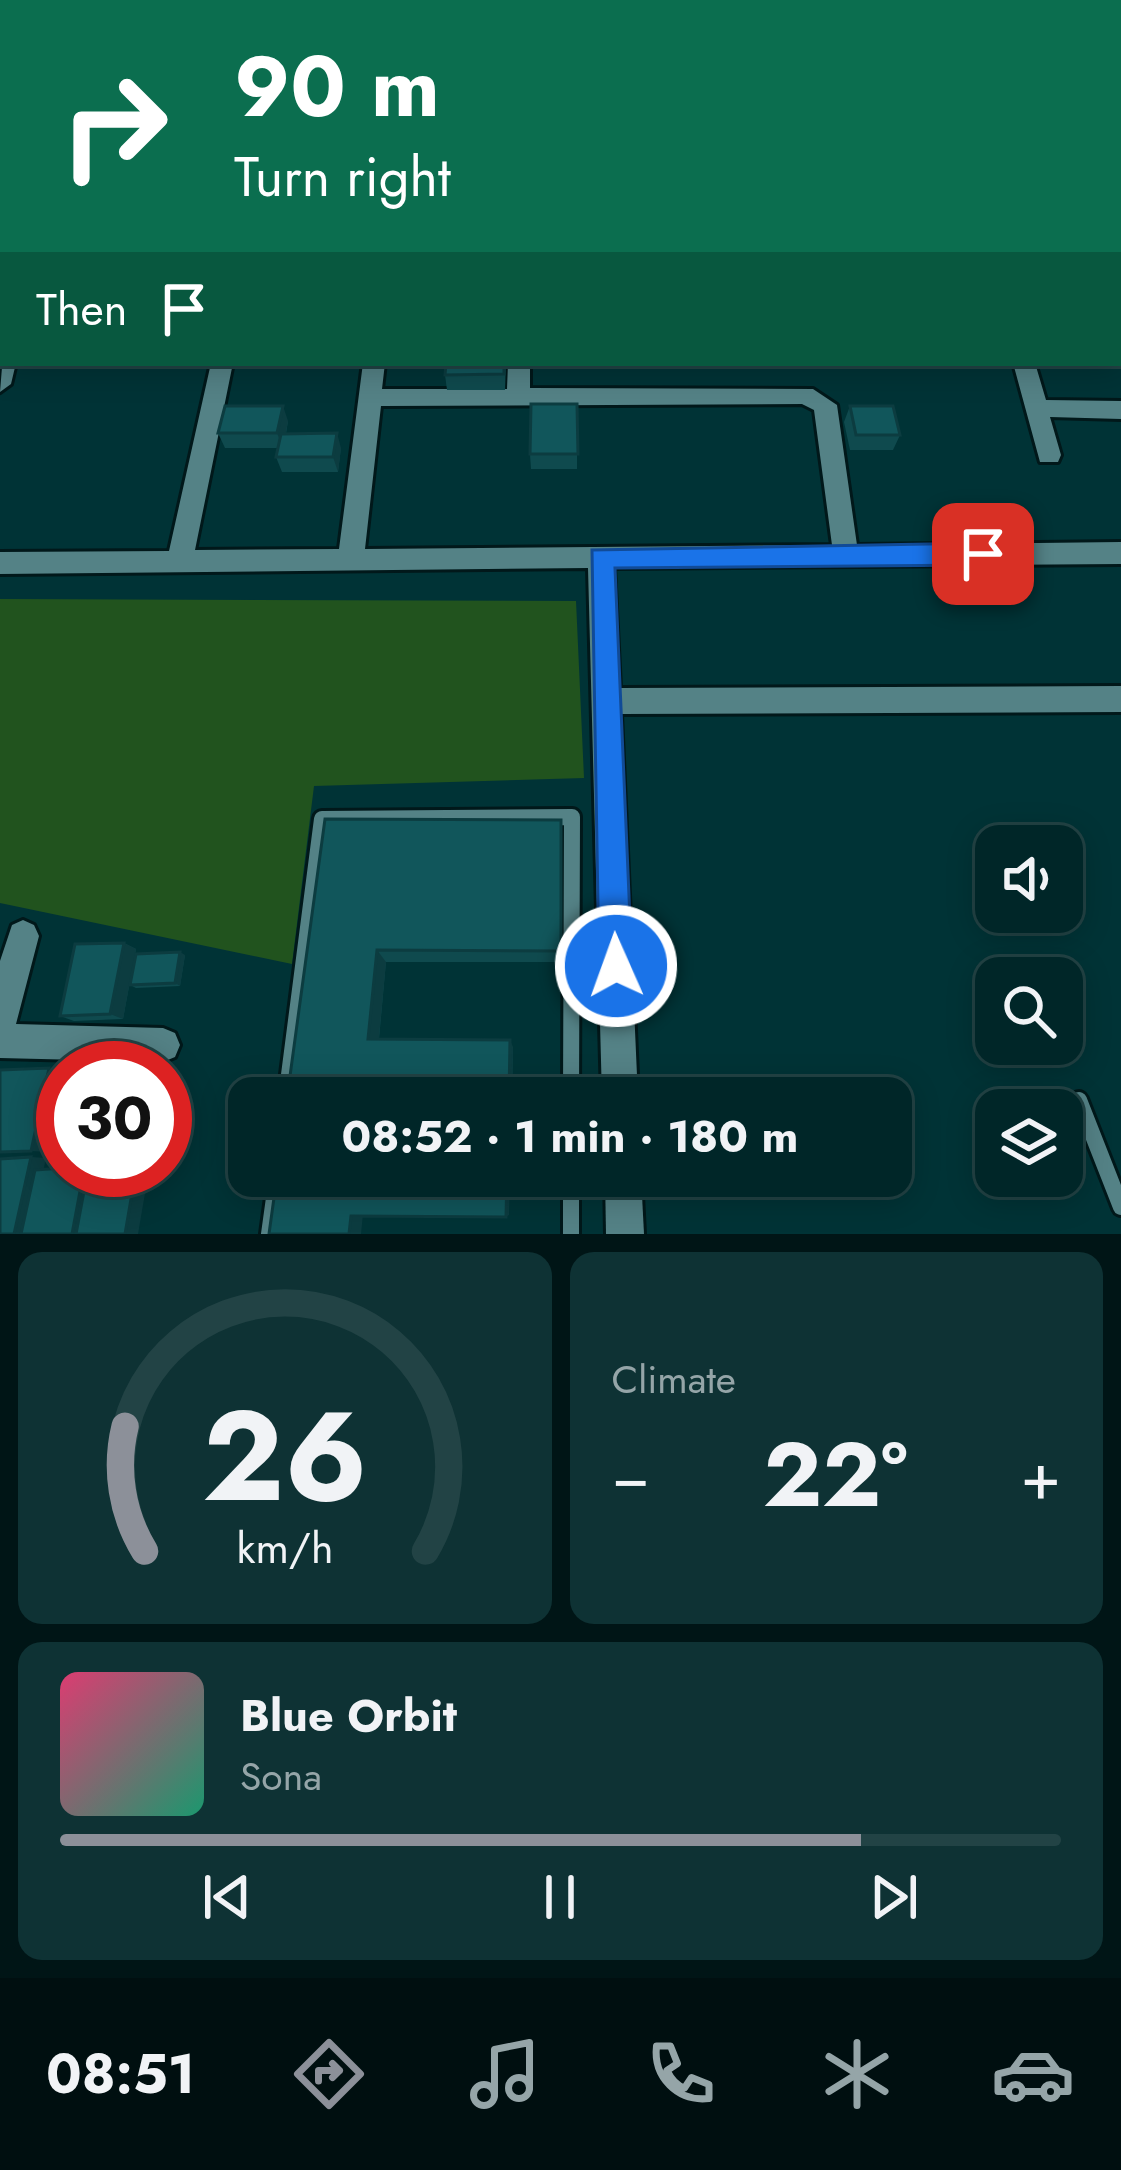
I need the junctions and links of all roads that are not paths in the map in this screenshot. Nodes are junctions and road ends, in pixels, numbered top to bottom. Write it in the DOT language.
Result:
graph roads {
  1 [pos="221,366"];
  2 [pos="374,366"];
  3 [pos="519,366"];
  4 [pos="1025,366"];
  5 [pos="518,397"];
  6 [pos="370,398"];
  7 [pos="1035,407"];
  8 [pos="1121,410"];
  9 [pos="1049,455"];
  10 [pos="1121,553"];
  11 [pos="846,555"];
  12 [pos="602,558"];
  13 [pos="352,560"];
  14 [pos="180,561"];
  15 [pos="0,563"];
  16 [pos="1121,698"];
  17 [pos="606,701"];
  18 [pos="23,936"];
  19 [pos="0,1023"];
  20 [pos="0,1041"];
  21 [pos="36,1042"];
  22 [pos="289,1077"];
  23 [pos="572,1077"];
  24 [pos="619,1077"];
  25 [pos="1083,1112"];
  26 [pos="274,1197"];
  27 [pos="571,1197"];
  28 [pos="624,1197"];
  29 [pos="1121,1207"];
  30 [pos="269,1234"];
  31 [pos="571,1234"];
  32 [pos="625,1234"];
  1 -- 14 [label="street"];
  2 -- 6 [label="street"];
  3 -- 5 [label="street"];
  4 -- 7 [label="street"];
  5 -- 6 [label="street"];
  5 -- 11 [label="street"];
  6 -- 13 [label="street"];
  7 -- 8 [label="street"];
  7 -- 9 [label="street"];
  10 -- 11 [label="street"];
  11 -- 12 [label="street"];
  12 -- 13 [label="street"];
  12 -- 17 [label="street"];
  13 -- 14 [label="street"];
  14 -- 15 [label="street"];
  16 -- 17 [label="street"];
  17 -- 24 [label="street"];
  18 -- 19 [label="street"];
  20 -- 21 [label="street"];
  22 -- 23 [label="lane"];
  25 -- 29 [label="lane"];
  26 -- 30 [label="lane"];
  27 -- 31 [label="lane"];
  28 -- 32 [label="street"];
}
